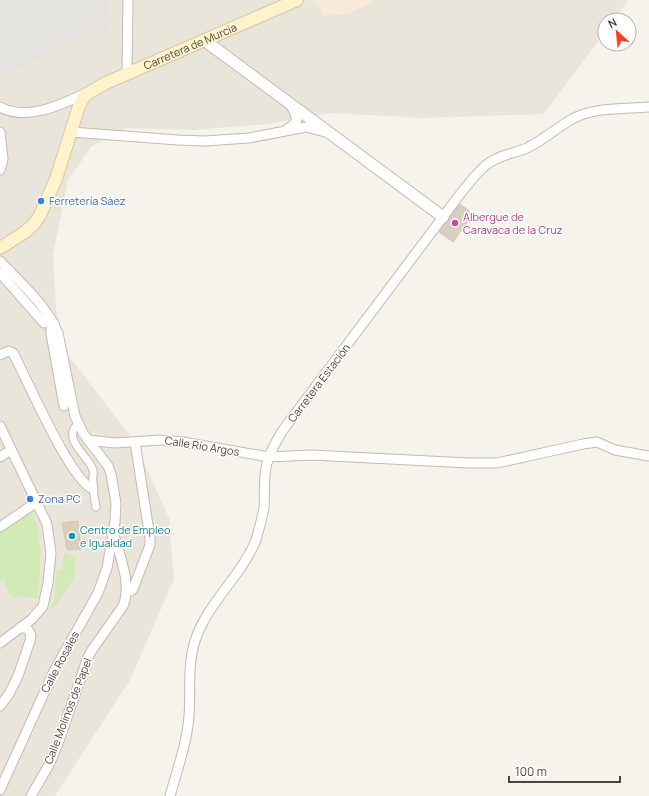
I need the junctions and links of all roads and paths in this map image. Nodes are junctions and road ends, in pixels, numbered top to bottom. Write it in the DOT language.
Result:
graph roads {
  1 [pos="128,0"];
  2 [pos="297,0"];
  3 [pos="204,40"];
  4 [pos="127,74"];
  5 [pos="88,93"];
  6 [pos="65,103"];
  7 [pos="289,103"];
  8 [pos="0,107"];
  9 [pos="649,107"];
  10 [pos="77,113"];
  11 [pos="0,132"];
  12 [pos="71,132"];
  13 [pos="280,132"];
  14 [pos="332,135"];
  15 [pos="0,170"];
  16 [pos="443,217"];
  17 [pos="0,248"];
  18 [pos="0,261"];
  19 [pos="0,273"];
  20 [pos="49,323"];
  21 [pos="0,355"];
  22 [pos="64,406"];
  23 [pos="78,424"];
  24 [pos="0,426"];
  25 [pos="88,440"];
  26 [pos="135,442"];
  27 [pos="12,450"];
  28 [pos="649,456"];
  29 [pos="0,457"];
  30 [pos="269,457"];
  31 [pos="93,489"];
  32 [pos="37,502"];
  33 [pos="96,507"];
  34 [pos="0,527"];
  35 [pos="114,532"];
  36 [pos="127,590"];
  37 [pos="20,628"];
  38 [pos="0,643"];
  39 [pos="0,706"];
  40 [pos="0,790"];
  41 [pos="31,796"];
  42 [pos="170,796"];
  1 -- 4 [label="street"];
  2 -- 3 [label="main road, Carretera de Murcia"];
  3 -- 4 [label="main road, Carretera de Murcia"];
  3 -- 7 [label="street"];
  4 -- 5 [label="main road, Carretera de Murcia"];
  5 -- 6 [label="street"];
  5 -- 10 [label="main road"];
  6 -- 8 [label="street"];
  6 -- 10 [label="street"];
  7 -- 13 [label="street"];
  7 -- 14 [label="street"];
  9 -- 16 [label="street, Carretera Estación"];
  10 -- 12 [label="main road"];
  11 -- 15 [label="street"];
  12 -- 13 [label="street"];
  12 -- 17 [label="main road"];
  13 -- 14 [label="street"];
  14 -- 16 [label="street"];
  16 -- 30 [label="street, Carretera Estación"];
  18 -- 20 [label="street, Calle Molinos de Papel"];
  19 -- 20 [label="street"];
  20 -- 22 [label="street"];
  20 -- 23 [label="street, Calle Molinos de Papel"];
  21 -- 31 [label="street"];
  23 -- 25 [label="street, Calle Molinos de Papel"];
  23 -- 31 [label="street"];
  24 -- 27 [label="street"];
  25 -- 26 [label="street, Calle Río Argos"];
  25 -- 35 [label="street, Calle Molinos de Papel"];
  26 -- 30 [label="street, Calle Río Argos"];
  26 -- 36 [label="street"];
  27 -- 29 [label="street"];
  27 -- 32 [label="street"];
  28 -- 30 [label="street, Calle Río Argos"];
  30 -- 42 [label="street, Carretera Estación"];
  31 -- 33 [label="street"];
  32 -- 34 [label="street"];
  32 -- 37 [label="street"];
  35 -- 36 [label="street, Calle Molinos de Papel"];
  35 -- 40 [label="street, Calle Rosales"];
  36 -- 41 [label="street, Calle Molinos de Papel"];
  37 -- 38 [label="street"];
  37 -- 39 [label="street"];
}
